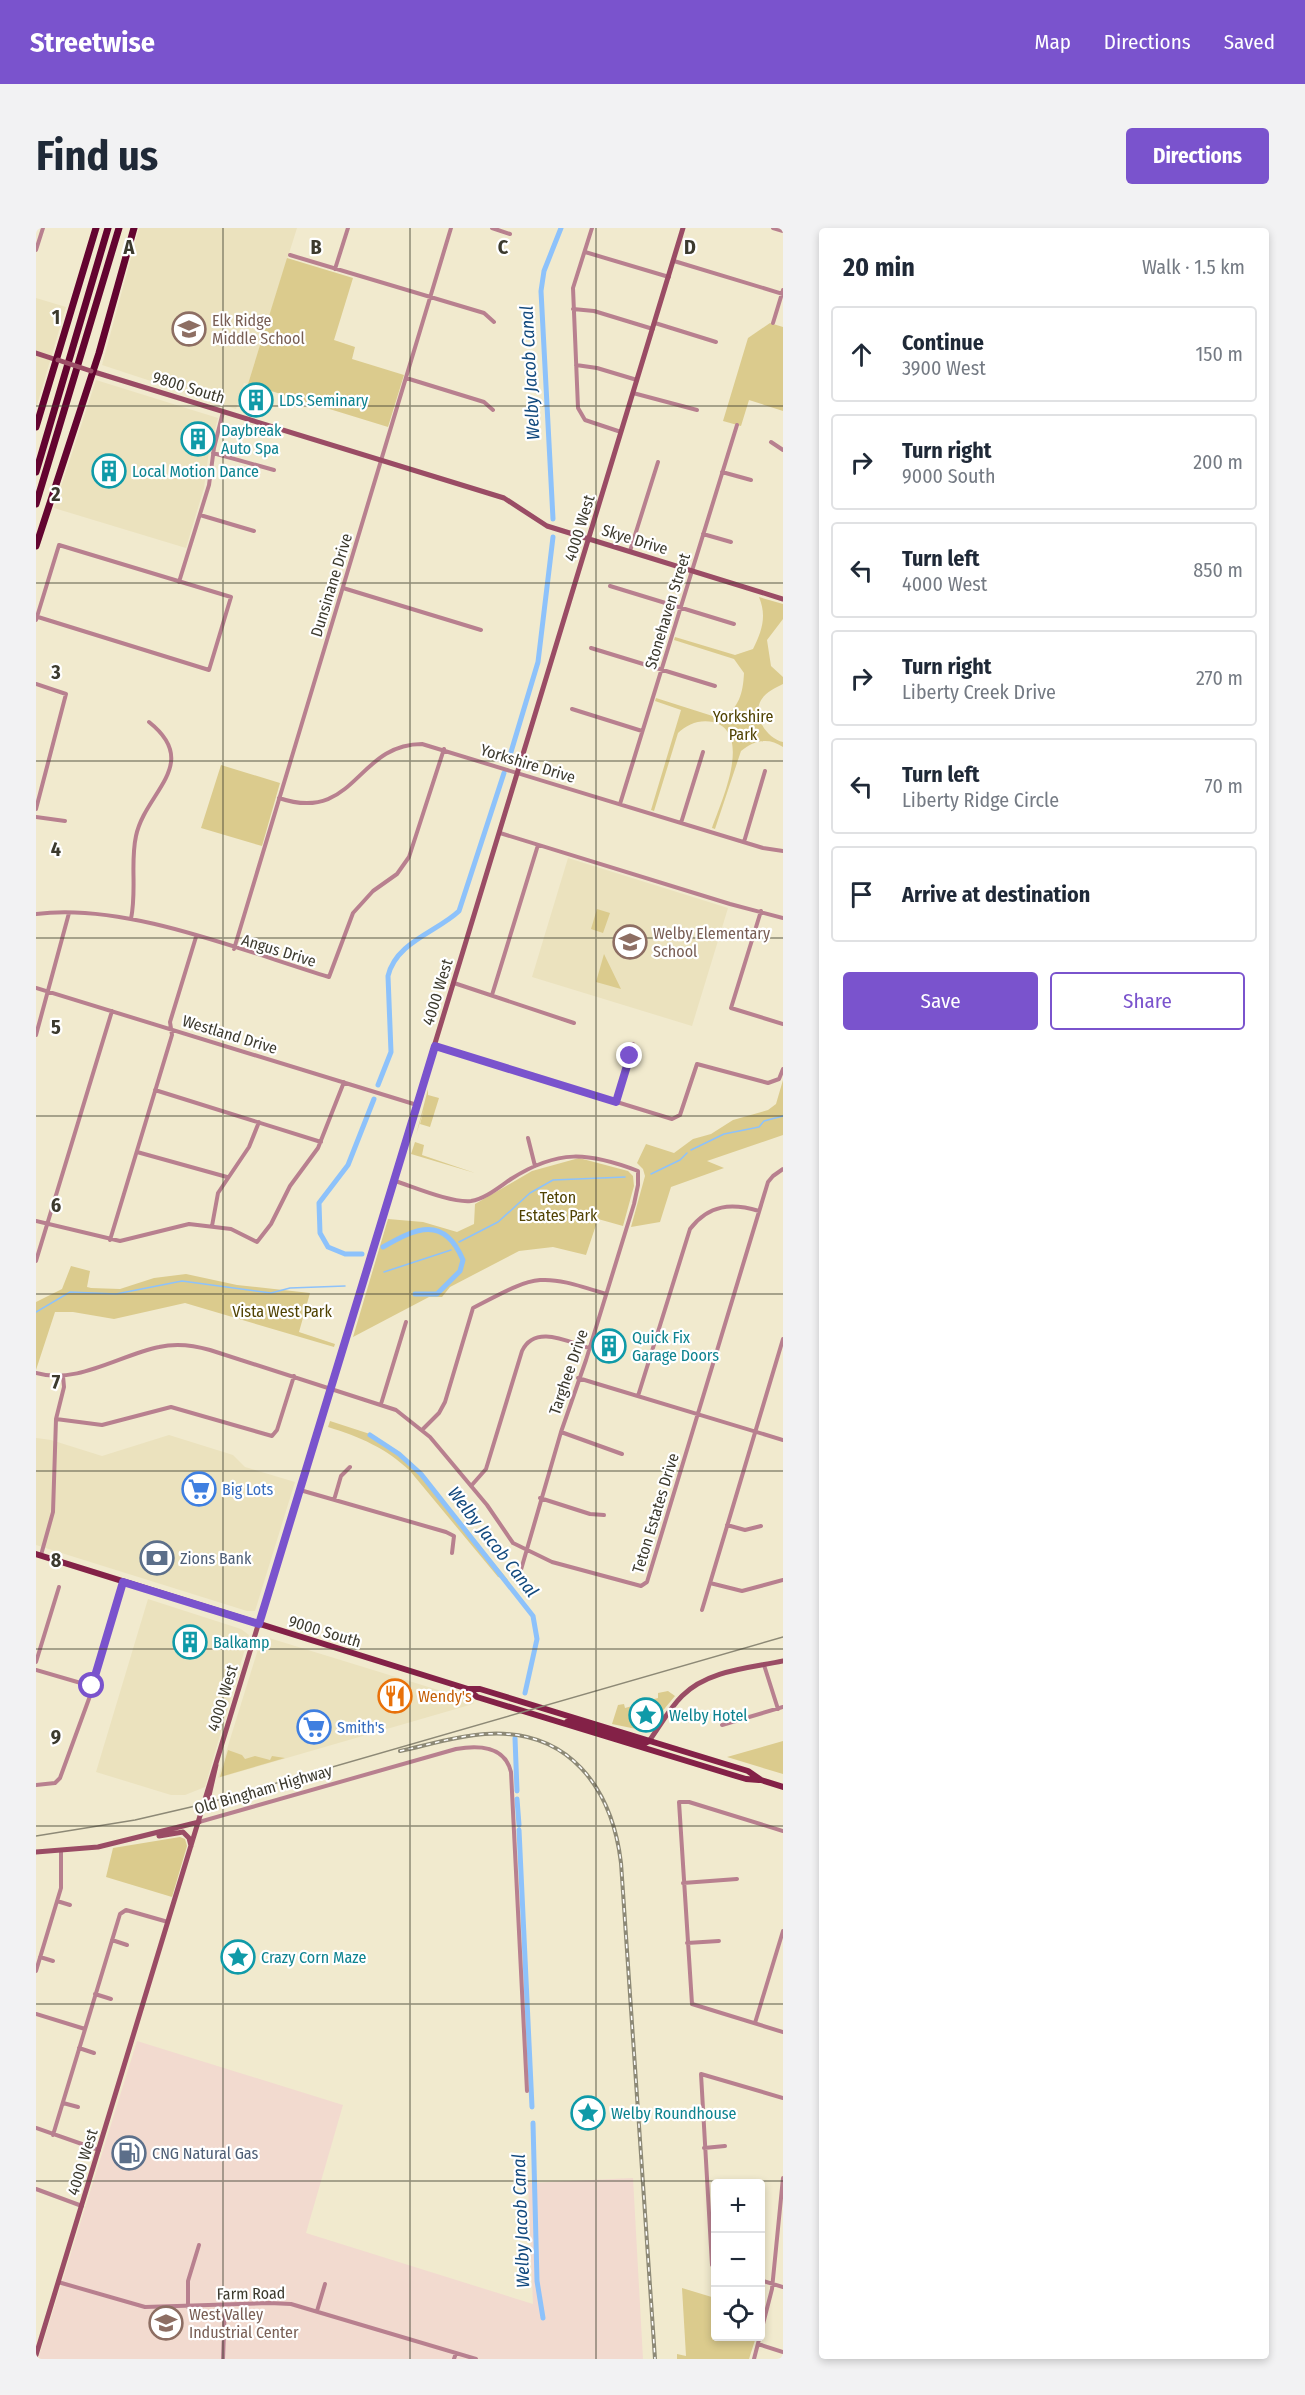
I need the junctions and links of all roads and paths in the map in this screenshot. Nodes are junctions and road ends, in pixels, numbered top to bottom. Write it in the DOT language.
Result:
graph roads {
  1 [pos="43,228"];
  2 [pos="96,228"];
  3 [pos="108,228"];
  4 [pos="119,228"];
  5 [pos="134,228"];
  6 [pos="348,228"];
  7 [pos="451,228"];
  8 [pos="492,228"];
  9 [pos="592,228"];
  10 [pos="683,228"];
  11 [pos="773,228"];
  12 [pos="783,231"];
  13 [pos="510,234"];
  14 [pos="36,250"];
  15 [pos="585,252"];
  16 [pos="290,255"];
  17 [pos="674,261"];
  18 [pos="335,269"];
  19 [pos="669,277"];
  20 [pos="783,293"];
  21 [pos="430,298"];
  22 [pos="573,309"];
  23 [pos="494,322"];
  24 [pos="773,323"];
  25 [pos="654,326"];
  26 [pos="716,342"];
  27 [pos="36,353"];
  28 [pos="57,360"];
  29 [pos="576,366"];
  30 [pos="92,371"];
  31 [pos="406,378"];
  32 [pos="637,381"];
  33 [pos="633,393"];
  34 [pos="493,410"];
  35 [pos="698,410"];
  36 [pos="223,412"];
  37 [pos="737,425"];
  38 [pos="36,427"];
  39 [pos="622,432"];
  40 [pos="771,442"];
  41 [pos="783,450"];
  42 [pos="213,453"];
  43 [pos="381,460"];
  44 [pos="658,462"];
  45 [pos="274,471"];
  46 [pos="36,472"];
  47 [pos="722,472"];
  48 [pos="751,480"];
  49 [pos="36,504"];
  50 [pos="200,515"];
  51 [pos="254,531"];
  52 [pos="703,534"];
  53 [pos="590,539"];
  54 [pos="731,542"];
  55 [pos="36,546"];
  56 [pos="630,551"];
  57 [pos="692,570"];
  58 [pos="179,582"];
  59 [pos="610,586"];
  60 [pos="343,588"];
  61 [pos="783,599"];
  62 [pos="680,608"];
  63 [pos="37,619"];
  64 [pos="734,624"];
  65 [pos="481,630"];
  66 [pos="591,648"];
  67 [pos="661,669"];
  68 [pos="36,684"];
  69 [pos="715,686"];
  70 [pos="572,710"];
  71 [pos="149,722"];
  72 [pos="642,731"];
  73 [pos="444,749"];
  74 [pos="703,752"];
  75 [pos="765,771"];
  76 [pos="518,772"];
  77 [pos="279,798"];
  78 [pos="620,804"];
  79 [pos="36,809"];
  80 [pos="36,817"];
  81 [pos="65,821"];
  82 [pos="681,823"];
  83 [pos="500,833"];
  84 [pos="744,842"];
  85 [pos="538,845"];
  86 [pos="783,851"];
  87 [pos="761,911"];
  88 [pos="69,913"];
  89 [pos="36,914"];
  90 [pos="783,918"];
  91 [pos="131,919"];
  92 [pos="196,937"];
  93 [pos="234,949"];
  94 [pos="454,983"];
  95 [pos="36,988"];
  96 [pos="49,992"];
  97 [pos="492,995"];
  98 [pos="112,1011"];
  99 [pos="574,1023"];
  100 [pos="783,1024"];
  101 [pos="171,1028"];
  102 [pos="36,1035"];
  103 [pos="633,1044"];
  104 [pos="435,1046"];
  105 [pos="783,1069"];
  106 [pos="344,1082"];
  107 [pos="155,1090"];
  108 [pos="616,1102"];
  109 [pos="417,1105"];
  110 [pos="259,1122"];
  111 [pos="528,1138"];
  112 [pos="321,1142"];
  113 [pos="137,1152"];
  114 [pos="535,1166"];
  115 [pos="783,1169"];
  116 [pos="227,1177"];
  117 [pos="395,1181"];
  118 [pos="759,1211"];
  119 [pos="36,1221"];
  120 [pos="47,1225"];
  121 [pos="212,1226"];
  122 [pos="110,1240"];
  123 [pos="36,1261"];
  124 [pos="606,1294"];
  125 [pos="406,1322"];
  126 [pos="783,1339"];
  127 [pos="590,1348"];
  128 [pos="36,1373"];
  129 [pos="63,1376"];
  130 [pos="294,1376"];
  131 [pos="578,1377"];
  132 [pos="331,1388"];
  133 [pos="638,1396"];
  134 [pos="381,1404"];
  135 [pos="698,1414"];
  136 [pos="56,1419"];
  137 [pos="423,1430"];
  138 [pos="561,1432"];
  139 [pos="755,1432"];
  140 [pos="783,1440"];
  141 [pos="622,1454"];
  142 [pos="350,1467"];
  143 [pos="471,1485"];
  144 [pos="300,1490"];
  145 [pos="540,1498"];
  146 [pos="334,1500"];
  147 [pos="604,1515"];
  148 [pos="727,1525"];
  149 [pos="761,1526"];
  150 [pos="527,1550"];
  151 [pos="453,1553"];
  152 [pos="39,1555"];
  153 [pos="518,1580"];
  154 [pos="783,1580"];
  155 [pos="123,1582"];
  156 [pos="710,1583"];
  157 [pos="59,1587"];
  158 [pos="702,1610"];
  159 [pos="259,1624"];
  160 [pos="783,1661"];
  161 [pos="36,1662"];
  162 [pos="764,1665"];
  163 [pos="36,1670"];
  164 [pos="92,1686"];
  165 [pos="468,1689"];
  166 [pos="780,1708"];
  167 [pos="549,1720"];
  168 [pos="722,1725"];
  169 [pos="649,1741"];
  170 [pos="761,1780"];
  171 [pos="36,1785"];
  172 [pos="783,1787"];
  173 [pos="199,1822"];
  174 [pos="783,1832"];
  175 [pos="145,1837"];
  176 [pos="192,1847"];
  177 [pos="61,1850"];
  178 [pos="36,1852"];
  179 [pos="737,1879"];
  180 [pos="683,1883"];
  181 [pos="57,1900"];
  182 [pos="70,1905"];
  183 [pos="169,1922"];
  184 [pos="783,1931"];
  185 [pos="112,1941"];
  186 [pos="720,1941"];
  187 [pos="687,1943"];
  188 [pos="127,1945"];
  189 [pos="40,1957"];
  190 [pos="53,1961"];
  191 [pos="36,1971"];
  192 [pos="95,1994"];
  193 [pos="111,1999"];
  194 [pos="36,2014"];
  195 [pos="755,2023"];
  196 [pos="85,2029"];
  197 [pos="783,2032"];
  198 [pos="79,2048"];
  199 [pos="94,2053"];
  200 [pos="527,2091"];
  201 [pos="783,2098"];
  202 [pos="63,2103"];
  203 [pos="78,2107"];
  204 [pos="36,2128"];
  205 [pos="53,2135"];
  206 [pos="725,2146"];
  207 [pos="704,2148"];
  208 [pos="99,2150"];
  209 [pos="783,2178"];
  210 [pos="36,2190"];
  211 [pos="82,2206"];
  212 [pos="777,2223"];
  213 [pos="783,2225"];
  214 [pos="199,2245"];
  215 [pos="711,2250"];
  216 [pos="765,2281"];
  217 [pos="58,2282"];
  218 [pos="773,2283"];
  219 [pos="325,2284"];
  220 [pos="783,2287"];
  221 [pos="225,2305"];
  222 [pos="188,2307"];
  223 [pos="316,2311"];
  224 [pos="758,2344"];
  225 [pos="783,2352"];
  226 [pos="456,2353"];
  227 [pos="36,2355"];
  228 [pos="223,2359"];
  229 [pos="454,2359"];
  230 [pos="476,2359"];
  231 [pos="754,2359"];
  1 -- 14 [label="street"];
  2 -- 28 [label="highway"];
  3 -- 46 [label="highway"];
  4 -- 49 [label="highway"];
  5 -- 30 [label="highway"];
  6 -- 18 [label="street"];
  7 -- 21 [label="street, Dunsinane Drive"];
  8 -- 13 [label="street"];
  9 -- 15 [label="street"];
  10 -- 17 [label="main road, 4000 West"];
  11 -- 12 [label="street"];
  15 -- 19 [label="street"];
  15 -- 22 [label="street"];
  16 -- 18 [label="street"];
  17 -- 19 [label="main road, 4000 West"];
  17 -- 20 [label="street"];
  18 -- 21 [label="street"];
  19 -- 25 [label="main road, 4000 West"];
  20 -- 24 [label="street"];
  21 -- 23 [label="street"];
  21 -- 31 [label="street, Dunsinane Drive"];
  22 -- 25 [label="street"];
  22 -- 29 [label="street"];
  25 -- 26 [label="street"];
  25 -- 32 [label="main road, 4000 West"];
  27 -- 28 [label="main road, 9800 South"];
  28 -- 30 [label="main road, 9800 South, bridge"];
  28 -- 38 [label="highway"];
  29 -- 32 [label="street"];
  29 -- 39 [label="street"];
  30 -- 36 [label="main road, 9800 South"];
  30 -- 55 [label="highway"];
  31 -- 34 [label="street"];
  31 -- 43 [label="street, Dunsinane Drive"];
  32 -- 33 [label="main road, 4000 West"];
  33 -- 35 [label="street"];
  33 -- 39 [label="main road, 4000 West"];
  36 -- 42 [label="street"];
  36 -- 43 [label="main road, 9800 South"];
  37 -- 47 [label="street, Stonehaven Street"];
  39 -- 53 [label="main road, 4000 West"];
  40 -- 41 [label="street"];
  42 -- 45 [label="street"];
  42 -- 50 [label="street"];
  43 -- 53 [label="main road, Skye Drive"];
  43 -- 60 [label="street, Dunsinane Drive"];
  44 -- 56 [label="street"];
  47 -- 48 [label="street"];
  47 -- 52 [label="street, Stonehaven Street"];
  50 -- 51 [label="street"];
  50 -- 58 [label="street"];
  52 -- 54 [label="street"];
  52 -- 57 [label="street, Stonehaven Street"];
  53 -- 56 [label="main road, Skye Drive"];
  53 -- 76 [label="main road, 4000 West"];
  56 -- 57 [label="main road, Skye Drive"];
  57 -- 61 [label="main road, Skye Drive"];
  57 -- 62 [label="street, Stonehaven Street"];
  58 -- 63 [label="street"];
  58 -- 63 [label="street"];
  59 -- 62 [label="street"];
  60 -- 65 [label="street"];
  60 -- 77 [label="street, Dunsinane Drive"];
  62 -- 64 [label="street"];
  62 -- 67 [label="street, Stonehaven Street"];
  66 -- 67 [label="street"];
  67 -- 69 [label="street"];
  67 -- 72 [label="street, Stonehaven Street"];
  68 -- 79 [label="street"];
  70 -- 72 [label="street"];
  71 -- 91 [label="street"];
  72 -- 78 [label="street, Stonehaven Street"];
  73 -- 76 [label="street, Yorkshire Drive"];
  73 -- 77 [label="street, Yorkshire Drive"];
  73 -- 93 [label="street, Angus Drive"];
  74 -- 82 [label="street"];
  75 -- 84 [label="street"];
  76 -- 78 [label="street, Yorkshire Drive"];
  76 -- 83 [label="main road, 4000 West"];
  77 -- 93 [label="street, Dunsinane Drive"];
  78 -- 82 [label="street, Yorkshire Drive"];
  80 -- 81 [label="street"];
  82 -- 84 [label="street, Yorkshire Drive"];
  83 -- 85 [label="street"];
  83 -- 94 [label="main road, 4000 West"];
  84 -- 86 [label="street, Yorkshire Drive"];
  85 -- 87 [label="street"];
  85 -- 97 [label="street"];
  87 -- 90 [label="street"];
  87 -- 100 [label="street"];
  88 -- 89 [label="street, Angus Drive"];
  88 -- 91 [label="street, Angus Drive"];
  88 -- 96 [label="street"];
  91 -- 92 [label="street, Angus Drive"];
  92 -- 93 [label="street, Angus Drive"];
  92 -- 101 [label="street"];
  94 -- 97 [label="street"];
  94 -- 104 [label="main road, 4000 West"];
  95 -- 96 [label="street, Westland Drive"];
  96 -- 98 [label="street, Westland Drive"];
  96 -- 102 [label="street"];
  97 -- 99 [label="street"];
  98 -- 101 [label="street, Westland Drive"];
  98 -- 120 [label="street"];
  101 -- 106 [label="street, Westland Drive"];
  101 -- 107 [label="street"];
  103 -- 108 [label="street"];
  104 -- 108 [label="street"];
  104 -- 109 [label="main road, 4000 West"];
  105 -- 108 [label="street"];
  106 -- 109 [label="street, Westland Drive"];
  106 -- 112 [label="street"];
  107 -- 110 [label="street"];
  107 -- 113 [label="street"];
  109 -- 117 [label="main road, 4000 West"];
  110 -- 112 [label="street"];
  110 -- 116 [label="street"];
  111 -- 114 [label="street"];
  112 -- 121 [label="street"];
  113 -- 116 [label="street"];
  113 -- 122 [label="street"];
  114 -- 117 [label="street"];
  114 -- 124 [label="street, Targhee Drive"];
  115 -- 118 [label="street, Teton Estates Drive"];
  116 -- 121 [label="street"];
  117 -- 132 [label="main road, 4000 West"];
  118 -- 133 [label="street"];
  118 -- 135 [label="street, Teton Estates Drive"];
  119 -- 120 [label="street"];
  120 -- 122 [label="street"];
  120 -- 123 [label="street"];
  121 -- 122 [label="street"];
  124 -- 127 [label="street, Targhee Drive"];
  124 -- 137 [label="street"];
  125 -- 134 [label="street"];
  126 -- 139 [label="street"];
  127 -- 131 [label="street, Targhee Drive"];
  127 -- 143 [label="street"];
  128 -- 129 [label="street"];
  129 -- 130 [label="street, Teton Estates Drive"];
  129 -- 136 [label="street"];
  130 -- 132 [label="street, Teton Estates Drive"];
  130 -- 136 [label="street"];
  131 -- 133 [label="street"];
  131 -- 138 [label="street, Targhee Drive"];
  132 -- 134 [label="street, Teton Estates Drive"];
  132 -- 144 [label="main road, 4000 West"];
  133 -- 135 [label="street"];
  134 -- 137 [label="street, Teton Estates Drive"];
  135 -- 139 [label="street"];
  135 -- 150 [label="street, Teton Estates Drive"];
  136 -- 152 [label="street"];
  137 -- 143 [label="street, Teton Estates Drive"];
  138 -- 141 [label="street"];
  138 -- 145 [label="street, Targhee Drive"];
  139 -- 140 [label="street"];
  139 -- 148 [label="street"];
  142 -- 146 [label="street"];
  143 -- 150 [label="street, Teton Estates Drive"];
  144 -- 146 [label="street"];
  144 -- 159 [label="main road, 4000 West"];
  145 -- 147 [label="street"];
  145 -- 150 [label="street, Targhee Drive"];
  146 -- 151 [label="street"];
  148 -- 149 [label="street"];
  148 -- 156 [label="street"];
  150 -- 153 [label="street, Targhee Drive"];
  152 -- 155 [label="main road, 9000 South"];
  154 -- 156 [label="street"];
  155 -- 159 [label="main road, 9000 South"];
  155 -- 164 [label="street"];
  156 -- 158 [label="street"];
  157 -- 161 [label="street"];
  159 -- 165 [label="main road, 9000 South"];
  159 -- 173 [label="main road, 4000 West"];
  160 -- 162 [label="main road"];
  162 -- 166 [label="street"];
  162 -- 169 [label="main road"];
  163 -- 164 [label="street"];
  164 -- 171 [label="street"];
  165 -- 167 [label="main road, 9000 South"];
  165 -- 169 [label="main road, 9000 South"];
  166 -- 168 [label="street"];
  167 -- 169 [label="main road"];
  167 -- 170 [label="main road, 9000 South"];
  169 -- 170 [label="main road, 9000 South"];
  170 -- 172 [label="main road, 9000 South"];
  173 -- 175 [label="main road, Old Bingham Highway"];
  173 -- 176 [label="main road, 4000 West"];
  173 -- 200 [label="street, Old Bingham Highway"];
  174 -- 180 [label="street"];
  175 -- 176 [label="main road"];
  175 -- 177 [label="main road, Old Bingham Highway"];
  176 -- 183 [label="main road, 4000 West"];
  177 -- 178 [label="main road, Old Bingham Highway"];
  177 -- 181 [label="street"];
  179 -- 180 [label="street"];
  180 -- 187 [label="street"];
  181 -- 182 [label="street"];
  181 -- 189 [label="street"];
  183 -- 185 [label="street"];
  183 -- 208 [label="main road, 4000 West"];
  184 -- 195 [label="street"];
  185 -- 188 [label="street"];
  185 -- 192 [label="street"];
  186 -- 187 [label="street"];
  187 -- 195 [label="street"];
  189 -- 190 [label="street"];
  189 -- 191 [label="street"];
  192 -- 193 [label="street"];
  192 -- 196 [label="street"];
  194 -- 196 [label="street"];
  195 -- 197 [label="street"];
  196 -- 198 [label="street"];
  198 -- 199 [label="street"];
  198 -- 202 [label="street"];
  201 -- 207 [label="street"];
  202 -- 203 [label="street"];
  202 -- 205 [label="street"];
  204 -- 205 [label="street"];
  205 -- 208 [label="street"];
  206 -- 207 [label="street"];
  207 -- 215 [label="street"];
  208 -- 211 [label="main road, 4000 West"];
  209 -- 212 [label="street"];
  210 -- 211 [label="street"];
  211 -- 217 [label="main road, 4000 West"];
  212 -- 213 [label="street"];
  212 -- 218 [label="street"];
  214 -- 222 [label="street"];
  216 -- 218 [label="street"];
  217 -- 222 [label="street, Farm Road"];
  217 -- 227 [label="main road, 4000 West"];
  218 -- 220 [label="street"];
  218 -- 224 [label="street"];
  219 -- 223 [label="street"];
  221 -- 222 [label="street, Farm Road"];
  221 -- 223 [label="street, Farm Road"];
  221 -- 228 [label="street"];
  223 -- 226 [label="street, Farm Road"];
  224 -- 225 [label="street"];
  224 -- 231 [label="street"];
  226 -- 229 [label="street"];
  226 -- 230 [label="street, Farm Road"];
}
